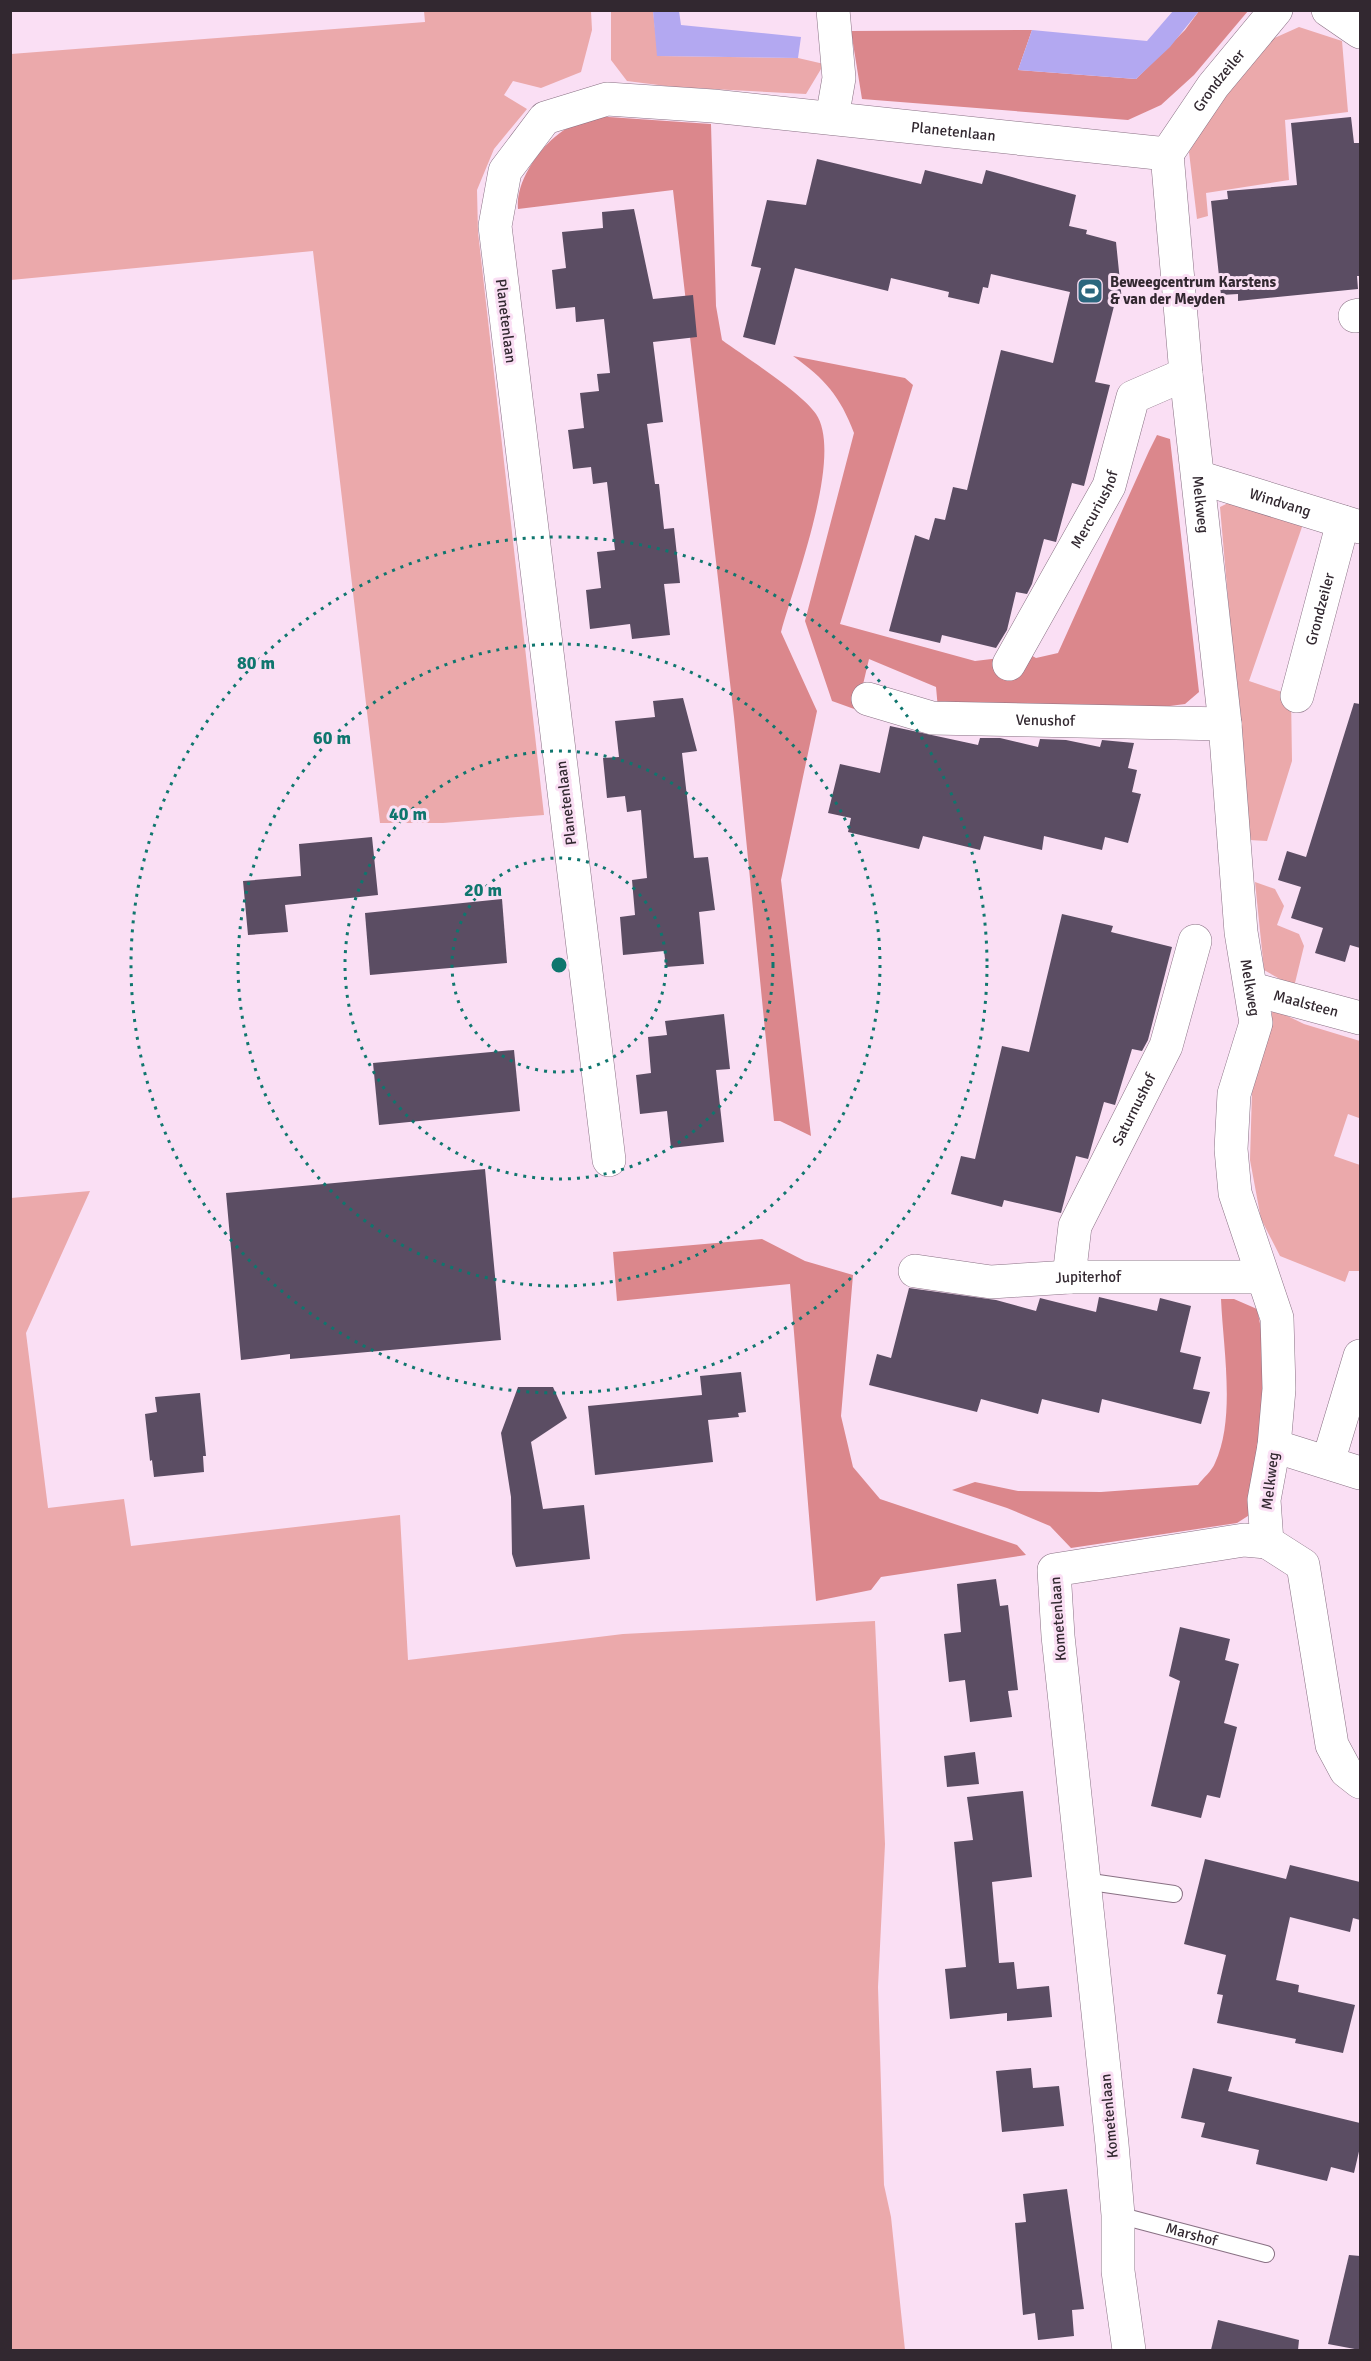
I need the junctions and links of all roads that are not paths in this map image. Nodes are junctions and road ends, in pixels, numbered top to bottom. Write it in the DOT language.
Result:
graph roads {
  1 [pos="833,10"];
  2 [pos="1276,10"];
  3 [pos="1328,10"];
  4 [pos="1360,32"];
  5 [pos="832,118"];
  6 [pos="1167,154"];
  7 [pos="1186,374"];
  8 [pos="1198,477"];
  9 [pos="1352,525"];
  10 [pos="1010,664"];
  11 [pos="1297,696"];
  12 [pos="868,699"];
  13 [pos="1225,724"];
  14 [pos="1195,940"];
  15 [pos="1252,989"];
  16 [pos="1360,1018"];
  17 [pos="609,1160"];
  18 [pos="915,1271"];
  19 [pos="1069,1277"];
  20 [pos="1263,1277"];
  21 [pos="1360,1356"];
  22 [pos="1274,1446"];
  23 [pos="1328,1462"];
  24 [pos="1360,1473"];
  25 [pos="1267,1542"];
  26 [pos="1360,1782"];
  27 [pos="1084,1881"];
  28 [pos="1174,1894"];
  29 [pos="1118,2215"];
  30 [pos="1266,2254"];
  31 [pos="1129,2350"];
  1 -- 5 [label="street"];
  2 -- 6 [label="street, Grondzeiler"];
  3 -- 4 [label="street"];
  5 -- 6 [label="street, Planetenlaan"];
  5 -- 17 [label="street, Planetenlaan"];
  6 -- 7 [label="street, Melkweg"];
  7 -- 8 [label="street, Melkweg"];
  7 -- 10 [label="street, Mercuriushof"];
  8 -- 9 [label="street, Windvang"];
  8 -- 13 [label="street, Melkweg"];
  9 -- 11 [label="street, Grondzeiler"];
  12 -- 13 [label="street, Venushof"];
  13 -- 15 [label="street, Melkweg"];
  14 -- 19 [label="street, Saturnushof"];
  15 -- 16 [label="street, Maalsteen"];
  15 -- 20 [label="street, Melkweg"];
  18 -- 19 [label="street, Jupiterhof"];
  19 -- 20 [label="street, Jupiterhof"];
  20 -- 22 [label="street, Melkweg"];
  21 -- 23 [label="street"];
  22 -- 23 [label="street"];
  22 -- 25 [label="street, Melkweg"];
  23 -- 24 [label="street"];
  25 -- 26 [label="street"];
  25 -- 27 [label="street, Kometenlaan"];
  27 -- 28 [label="lane"];
  27 -- 29 [label="street, Kometenlaan"];
  29 -- 30 [label="lane, Marshof"];
  29 -- 31 [label="street, Kometenlaan"];
}
